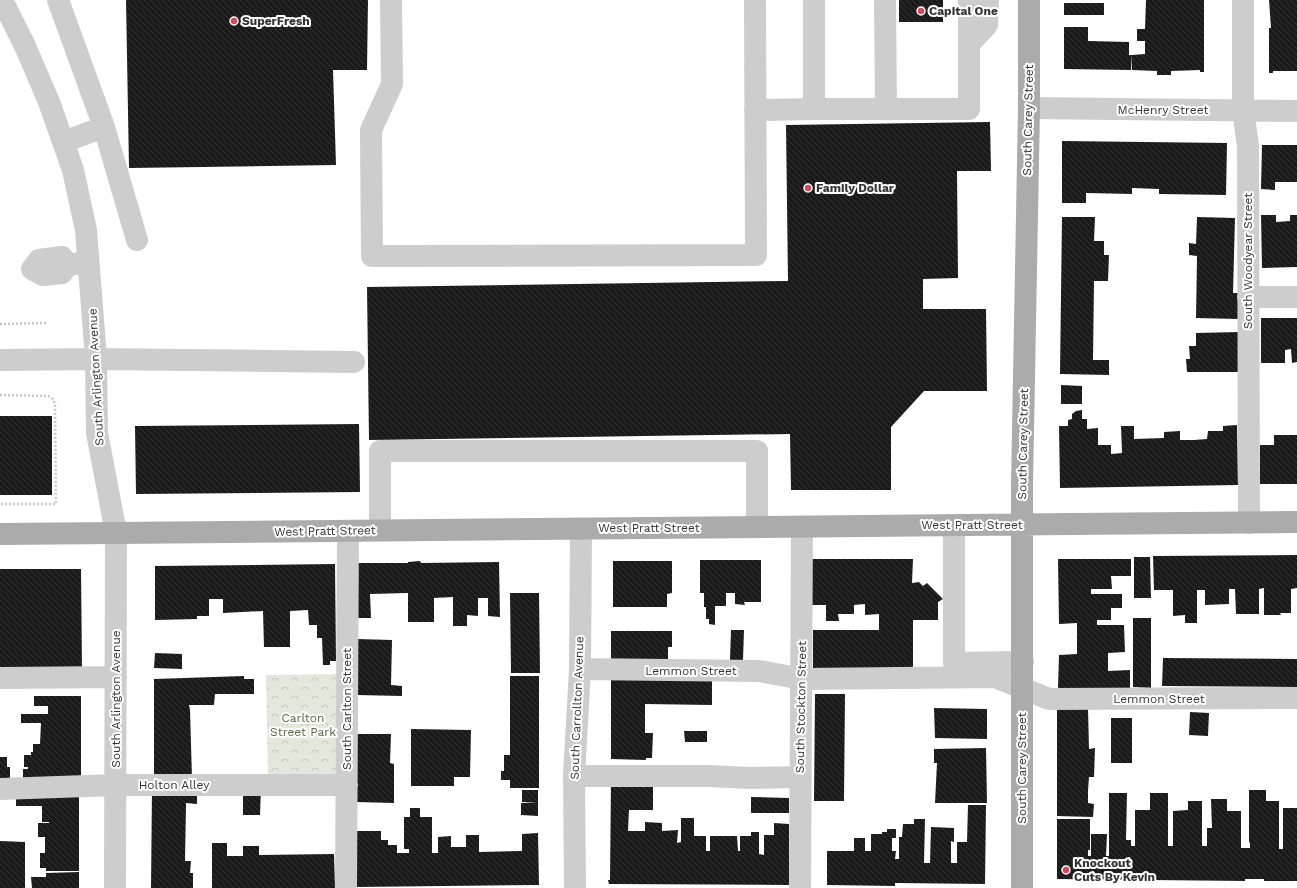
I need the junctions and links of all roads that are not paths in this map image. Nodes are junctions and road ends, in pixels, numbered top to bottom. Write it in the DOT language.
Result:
graph roads {
  1 [pos="2,0"];
  2 [pos="58,0"];
  3 [pos="391,0"];
  4 [pos="755,0"];
  5 [pos="814,0"];
  6 [pos="885,0"];
  7 [pos="956,0"];
  8 [pos="968,0"];
  9 [pos="979,0"];
  10 [pos="988,0"];
  11 [pos="1029,0"];
  12 [pos="1243,0"];
  13 [pos="969,34"];
  14 [pos="1029,108"];
  15 [pos="814,109"];
  16 [pos="886,109"];
  17 [pos="755,110"];
  18 [pos="1242,110"];
  19 [pos="1297,111"];
  20 [pos="104,127"];
  21 [pos="63,142"];
  22 [pos="137,240"];
  23 [pos="1248,297"];
  24 [pos="1297,297"];
  25 [pos="96,359"];
  26 [pos="0,360"];
  27 [pos="354,362"];
  28 [pos="1297,522"];
  29 [pos="1250,523"];
  30 [pos="954,525"];
  31 [pos="1023,525"];
  32 [pos="757,527"];
  33 [pos="802,527"];
  34 [pos="581,528"];
  35 [pos="380,530"];
  36 [pos="348,531"];
  37 [pos="116,533"];
  38 [pos="0,534"];
  39 [pos="1023,662"];
  40 [pos="580,670"];
  41 [pos="116,677"];
  42 [pos="0,678"];
  43 [pos="802,680"];
  44 [pos="1023,688"];
  45 [pos="1297,698"];
  46 [pos="574,776"];
  47 [pos="800,777"];
  48 [pos="115,784"];
  49 [pos="347,785"];
  50 [pos="0,788"];
  51 [pos="115,888"];
  52 [pos="346,888"];
  53 [pos="575,888"];
  54 [pos="800,888"];
  55 [pos="1022,888"];
  1 -- 21 [label="street, South Arlington Avenue"];
  2 -- 20 [label="street"];
  3 -- 17 [label="street"];
  4 -- 17 [label="street"];
  5 -- 15 [label="street"];
  6 -- 16 [label="street"];
  7 -- 13 [label="street"];
  8 -- 13 [label="street"];
  9 -- 13 [label="street"];
  10 -- 13 [label="street"];
  11 -- 14 [label="main road, South Carey Street"];
  12 -- 18 [label="street, South Woodyear Street"];
  13 -- 16 [label="street"];
  14 -- 18 [label="street, McHenry Street"];
  14 -- 31 [label="main road, South Carey Street"];
  15 -- 16 [label="street"];
  15 -- 17 [label="street"];
  18 -- 19 [label="street, McHenry Street"];
  18 -- 23 [label="street, South Woodyear Street"];
  20 -- 21 [label="street"];
  20 -- 22 [label="street"];
  21 -- 25 [label="street, South Arlington Avenue"];
  23 -- 24 [label="street"];
  23 -- 29 [label="street, South Woodyear Street"];
  25 -- 26 [label="street"];
  25 -- 27 [label="street"];
  25 -- 37 [label="street, South Arlington Avenue"];
  28 -- 29 [label="main road, West Pratt Street"];
  29 -- 31 [label="main road, West Pratt Street"];
  30 -- 31 [label="main road, West Pratt Street"];
  30 -- 33 [label="main road, West Pratt Street"];
  30 -- 39 [label="street"];
  31 -- 39 [label="main road, South Carey Street"];
  32 -- 33 [label="main road, West Pratt Street"];
  32 -- 34 [label="main road, West Pratt Street"];
  32 -- 35 [label="street"];
  33 -- 43 [label="street, South Stockton Street"];
  34 -- 35 [label="main road, West Pratt Street"];
  34 -- 40 [label="street, South Carrollton Avenue"];
  35 -- 36 [label="main road, West Pratt Street"];
  36 -- 37 [label="main road, West Pratt Street"];
  36 -- 49 [label="street, South Carlton Street"];
  37 -- 38 [label="main road, West Pratt Street"];
  37 -- 41 [label="street, South Arlington Avenue"];
  39 -- 44 [label="main road, South Carey Street"];
  40 -- 43 [label="street, Lemmon Street"];
  40 -- 46 [label="street, South Carrollton Avenue"];
  41 -- 42 [label="street"];
  41 -- 48 [label="street, South Arlington Avenue"];
  43 -- 44 [label="street, Lemmon Street"];
  43 -- 47 [label="street, South Stockton Street"];
  44 -- 45 [label="street, Lemmon Street"];
  44 -- 55 [label="main road, South Carey Street"];
  46 -- 47 [label="street"];
  46 -- 53 [label="street, South Carrollton Avenue"];
  47 -- 54 [label="street, South Stockton Street"];
  48 -- 49 [label="street, Holton Alley"];
  48 -- 50 [label="street, Holton Alley"];
  48 -- 51 [label="street, South Arlington Avenue"];
  49 -- 52 [label="street, South Carlton Street"];
}
